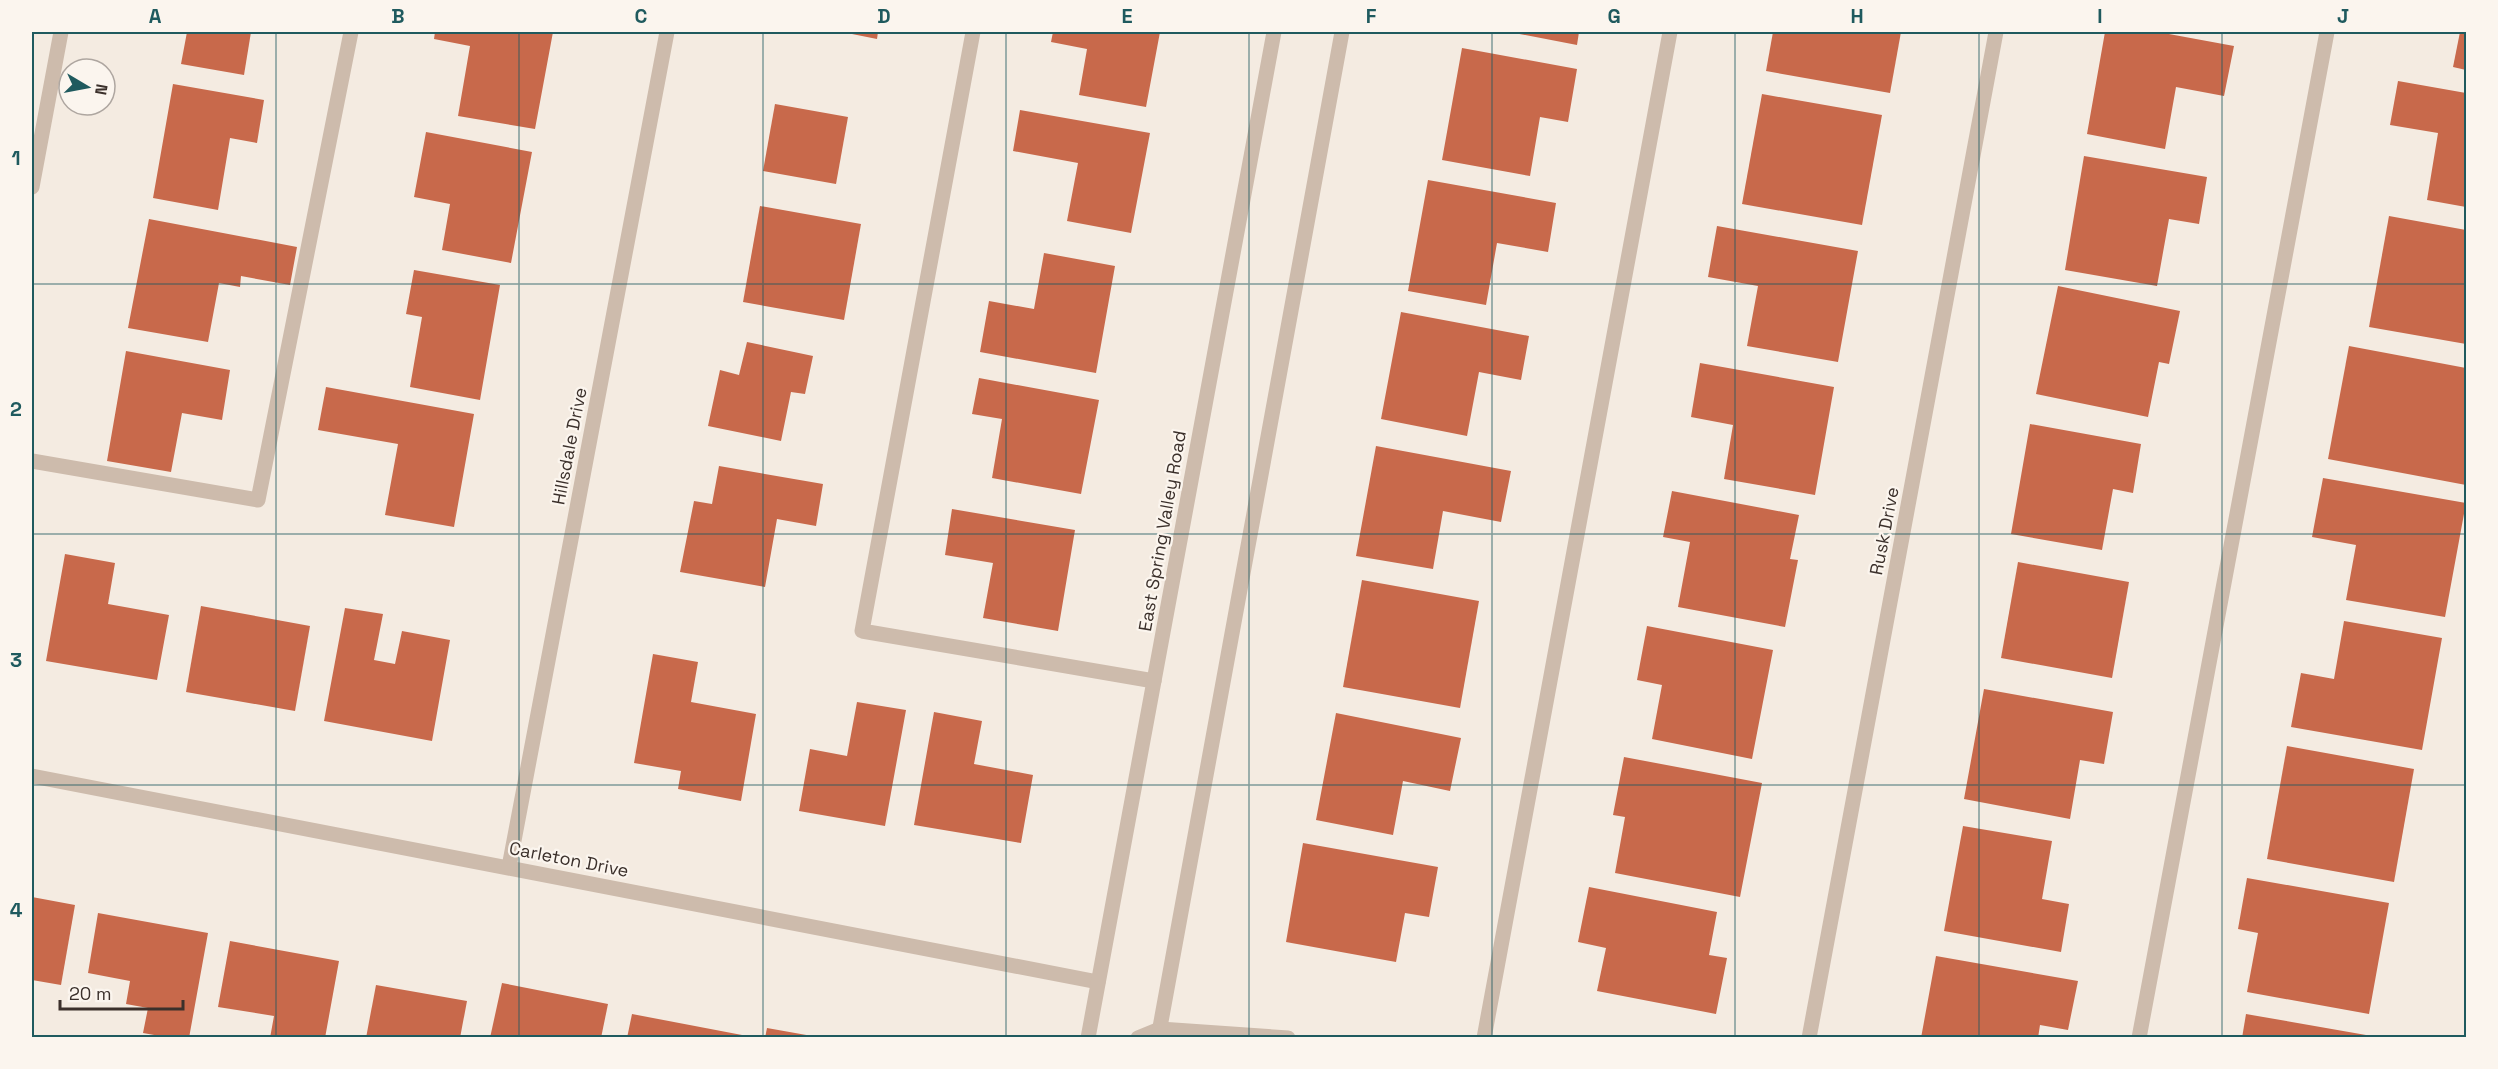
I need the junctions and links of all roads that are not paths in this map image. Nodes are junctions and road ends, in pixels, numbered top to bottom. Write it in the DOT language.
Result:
graph roads {
  1 [pos="61,32"];
  2 [pos="351,32"];
  3 [pos="667,32"];
  4 [pos="973,32"];
  5 [pos="1274,32"];
  6 [pos="1342,32"];
  7 [pos="1670,32"];
  8 [pos="1996,32"];
  9 [pos="2327,32"];
  10 [pos="32,187"];
  11 [pos="32,461"];
  12 [pos="1154,681"];
  13 [pos="32,776"];
  14 [pos="509,867"];
  15 [pos="1098,982"];
  16 [pos="1159,1033"];
  17 [pos="1088,1038"];
  18 [pos="1138,1038"];
  19 [pos="1288,1038"];
  20 [pos="1484,1038"];
  21 [pos="1809,1038"];
  22 [pos="2139,1038"];
  1 -- 10 [label="street"];
  2 -- 11 [label="street"];
  3 -- 14 [label="street, Hillsdale Drive"];
  4 -- 12 [label="street"];
  5 -- 12 [label="street, East Spring Valley Road"];
  6 -- 16 [label="street"];
  7 -- 20 [label="street"];
  8 -- 21 [label="street, Rusk Drive"];
  9 -- 22 [label="street"];
  12 -- 15 [label="street, East Spring Valley Road"];
  13 -- 14 [label="street, Carleton Drive"];
  14 -- 15 [label="street, Carleton Drive"];
  15 -- 17 [label="street, East Spring Valley Road"];
  16 -- 18 [label="street"];
  16 -- 19 [label="street"];
}
